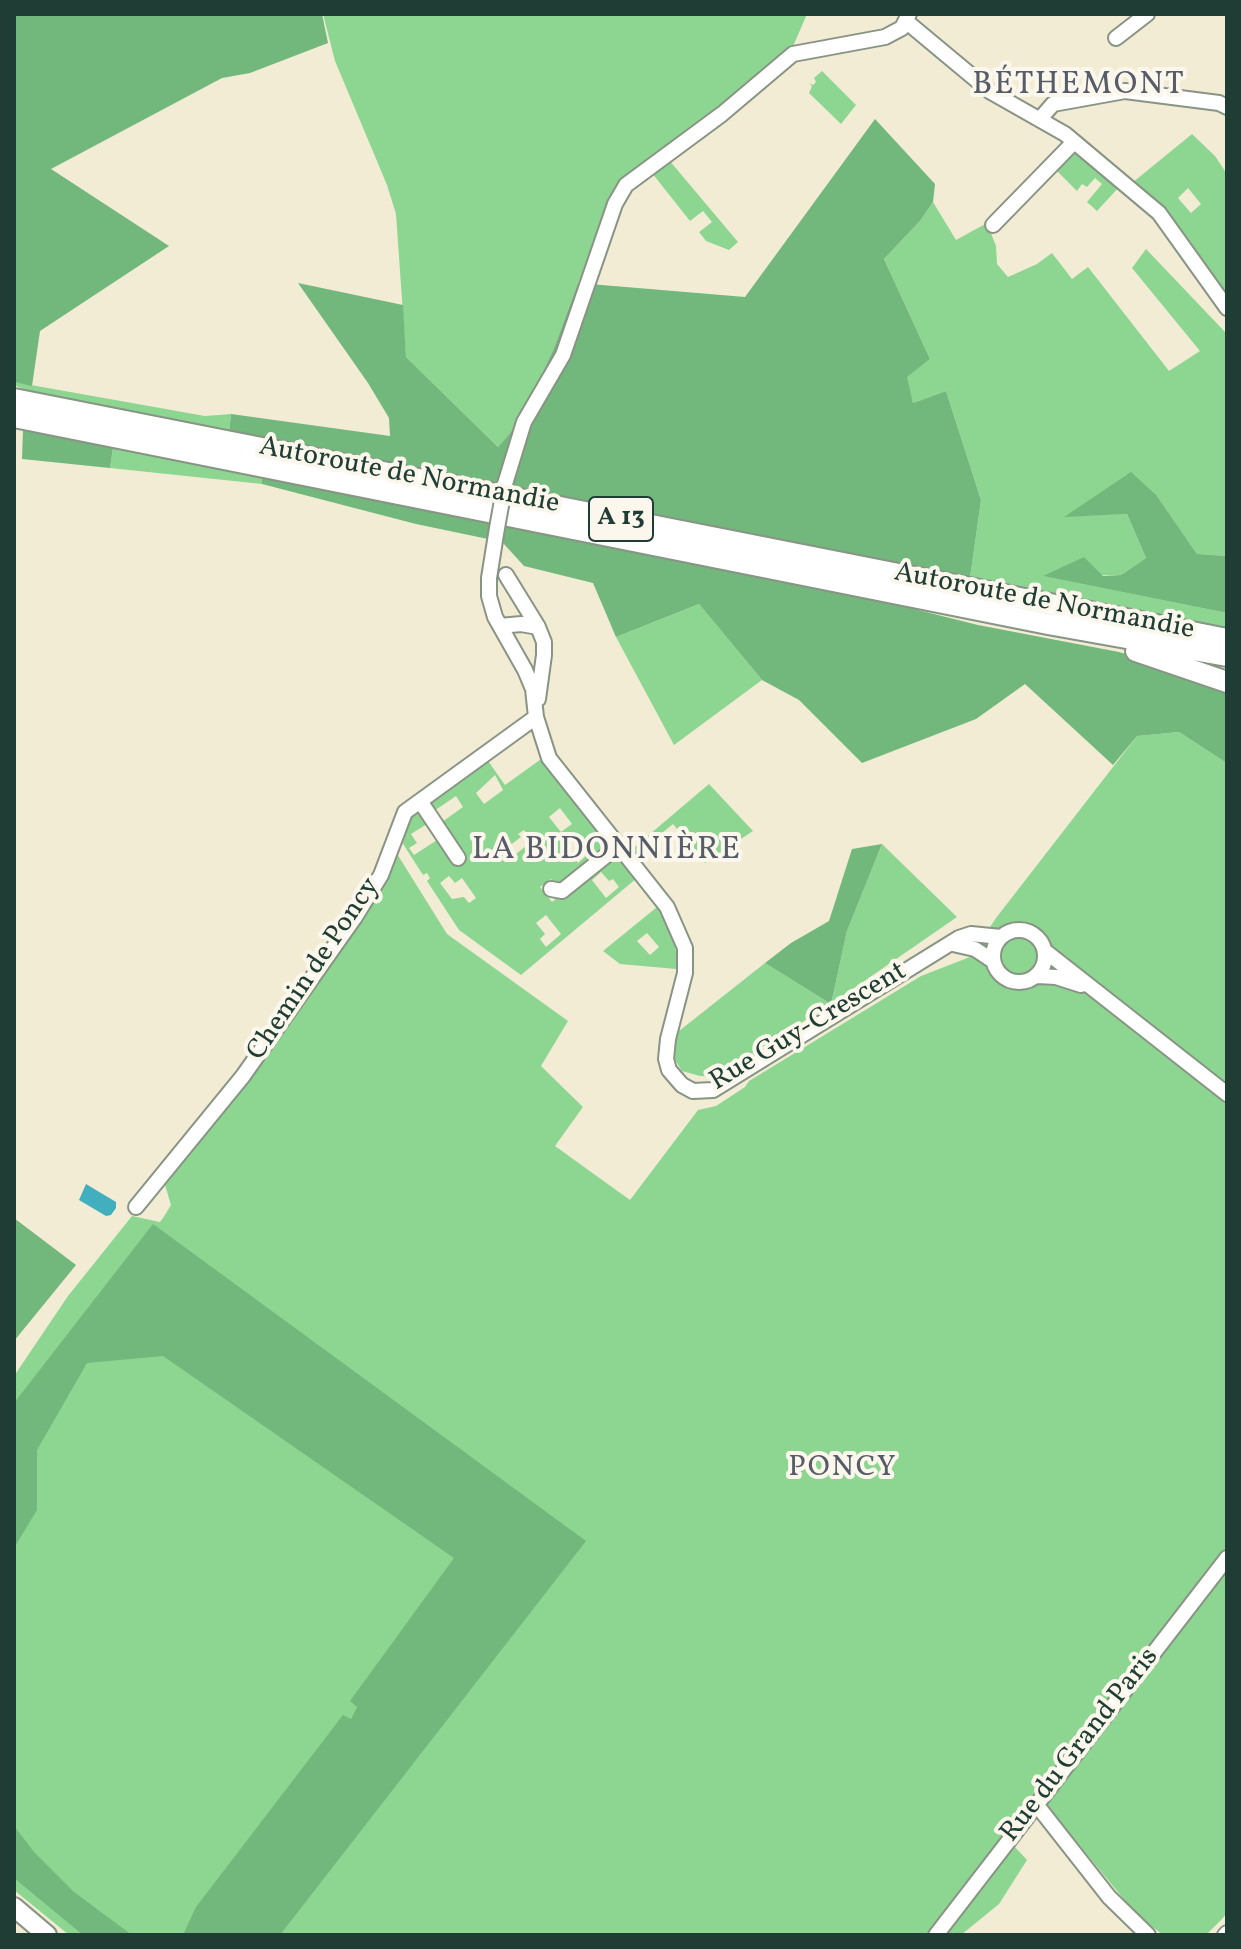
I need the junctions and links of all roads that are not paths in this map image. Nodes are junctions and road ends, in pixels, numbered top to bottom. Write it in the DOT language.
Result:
graph roads {
  1 [pos="1147,14"];
  2 [pos="908,18"];
  3 [pos="1116,38"];
  4 [pos="1227,107"];
  5 [pos="1040,119"];
  6 [pos="1074,142"];
  7 [pos="993,225"];
  8 [pos="1227,308"];
  9 [pos="14,399"];
  10 [pos="14,417"];
  11 [pos="506,575"];
  12 [pos="1048,624"];
  13 [pos="500,626"];
  14 [pos="538,627"];
  15 [pos="1227,639"];
  16 [pos="1227,656"];
  17 [pos="1227,682"];
  18 [pos="536,713"];
  19 [pos="420,801"];
  20 [pos="618,846"];
  21 [pos="458,858"];
  22 [pos="551,889"];
  23 [pos="1001,937"];
  24 [pos="953,944"];
  25 [pos="1045,951"];
  26 [pos="993,961"];
  27 [pos="1037,976"];
  28 [pos="1089,987"];
  29 [pos="1227,1094"];
  30 [pos="136,1207"];
  31 [pos="1227,1558"];
  32 [pos="1036,1804"];
  33 [pos="14,1907"];
  34 [pos="14,1915"];
  35 [pos="44,1935"];
  36 [pos="936,1935"];
  37 [pos="1148,1935"];
  1 -- 3 [label="street"];
  2 -- 5 [label="street"];
  2 -- 13 [label="street, bridge"];
  4 -- 5 [label="street"];
  5 -- 6 [label="street"];
  6 -- 7 [label="street"];
  6 -- 8 [label="street"];
  9 -- 15 [label="highway, Autoroute de Normandie / A 13"];
  10 -- 12 [label="highway, Autoroute de Normandie / A 13"];
  11 -- 14 [label="street"];
  12 -- 16 [label="highway, Autoroute de Normandie / A 13"];
  12 -- 17 [label="highway"];
  13 -- 14 [label="street"];
  13 -- 18 [label="street"];
  14 -- 18 [label="street"];
  18 -- 19 [label="street, Chemin de Poncy"];
  18 -- 20 [label="street"];
  19 -- 21 [label="street"];
  19 -- 30 [label="street, Chemin de Poncy"];
  20 -- 22 [label="street"];
  20 -- 24 [label="street, Rue Guy-Crescent"];
  23 -- 24 [label="street, Rue Guy-Crescent"];
  23 -- 25 [label="street, Rue Guy-Crescent"];
  23 -- 26 [label="street"];
  24 -- 26 [label="street, Rue Guy-Crescent"];
  25 -- 27 [label="street"];
  25 -- 28 [label="street, Rue Guy-Crescent"];
  26 -- 27 [label="street, Rue Guy-Crescent"];
  27 -- 28 [label="street, Rue Guy-Crescent"];
  28 -- 29 [label="street, Rue Guy-Crescent"];
  31 -- 32 [label="street, Rue du Grand Paris"];
  32 -- 36 [label="street, Rue du Grand Paris"];
  32 -- 37 [label="street"];
  33 -- 35 [label="main road"];
  34 -- 35 [label="main road"];
}
